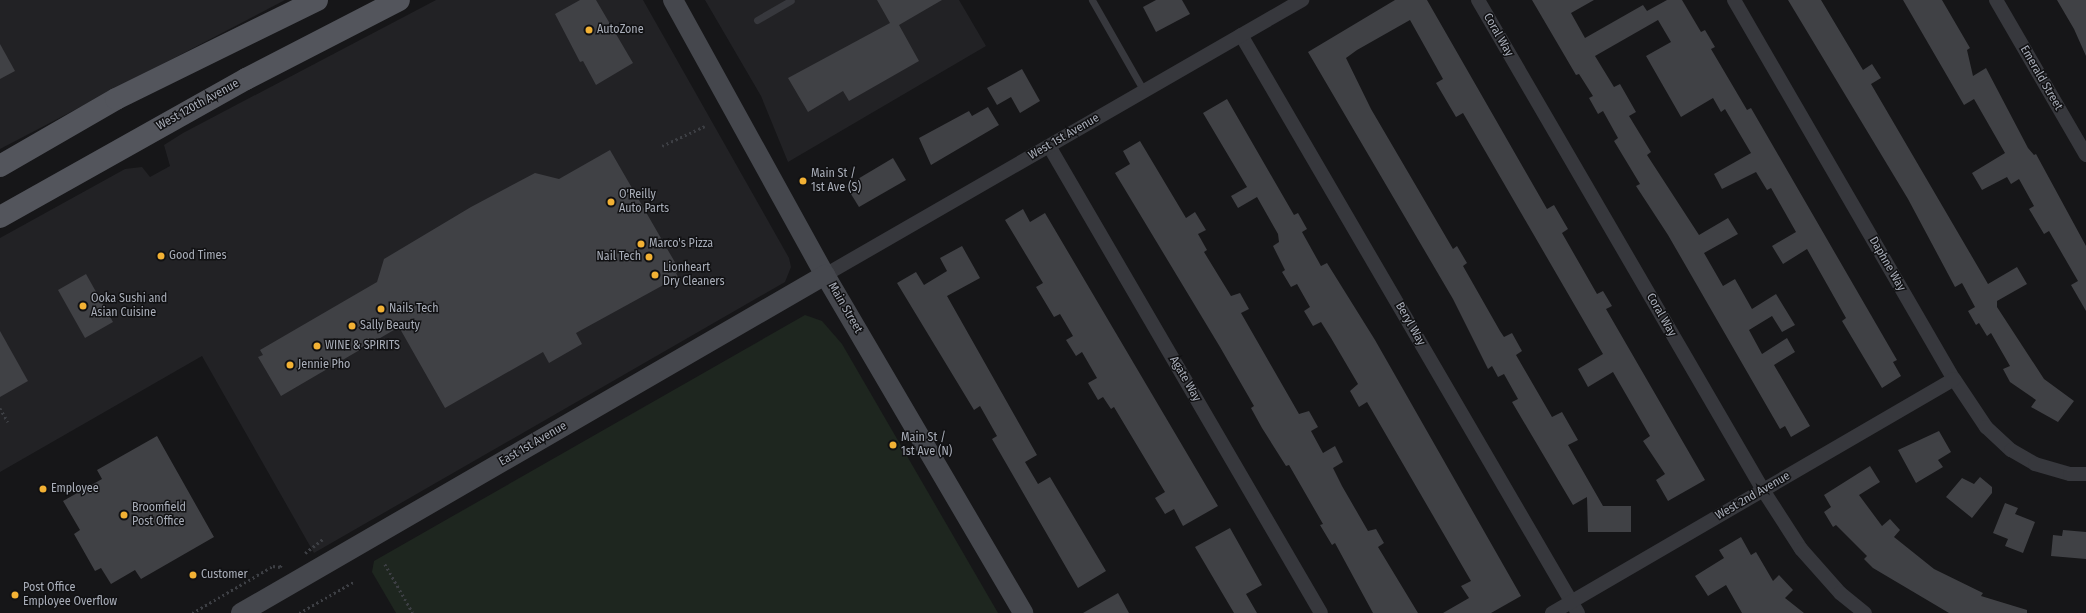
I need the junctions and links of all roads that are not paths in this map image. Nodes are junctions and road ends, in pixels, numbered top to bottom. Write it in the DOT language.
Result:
graph roads {
  1 [pos="317,0"];
  2 [pos="399,0"];
  3 [pos="673,0"];
  4 [pos="791,0"];
  5 [pos="1092,0"];
  6 [pos="1302,0"];
  7 [pos="1478,0"];
  8 [pos="1734,0"];
  9 [pos="1996,0"];
  10 [pos="757,20"];
  11 [pos="1241,35"];
  12 [pos="1144,91"];
  13 [pos="1049,146"];
  14 [pos="2086,155"];
  15 [pos="0,166"];
  16 [pos="0,217"];
  17 [pos="825,275"];
  18 [pos="1954,379"];
  19 [pos="2086,474"];
  20 [pos="1763,490"];
  21 [pos="1575,607"];
  22 [pos="241,613"];
  23 [pos="1023,613"];
  24 [pos="1321,613"];
  25 [pos="1552,613"];
  26 [pos="1865,613"];
  1 -- 15 [label="main road"];
  2 -- 16 [label="main road, West 120th Avenue"];
  3 -- 17 [label="main road, Main Street"];
  4 -- 10 [label="lane"];
  5 -- 12 [label="lane"];
  6 -- 11 [label="street, West 1st Avenue"];
  7 -- 20 [label="street, Coral Way"];
  8 -- 18 [label="street, Daphne Way"];
  9 -- 14 [label="street, Emerald Street"];
  11 -- 12 [label="street, West 1st Avenue"];
  11 -- 21 [label="street, Beryl Way"];
  12 -- 13 [label="street, West 1st Avenue"];
  13 -- 17 [label="street, West 1st Avenue"];
  13 -- 24 [label="street, Agate Way"];
  17 -- 22 [label="main road, East 1st Avenue"];
  17 -- 23 [label="main road, Main Street"];
  18 -- 19 [label="street, Daphne Way"];
  18 -- 20 [label="street, West 2nd Avenue"];
  20 -- 21 [label="street, West 2nd Avenue"];
  20 -- 26 [label="street, Coral Way"];
  21 -- 25 [label="street, West 2nd Avenue"];
}
